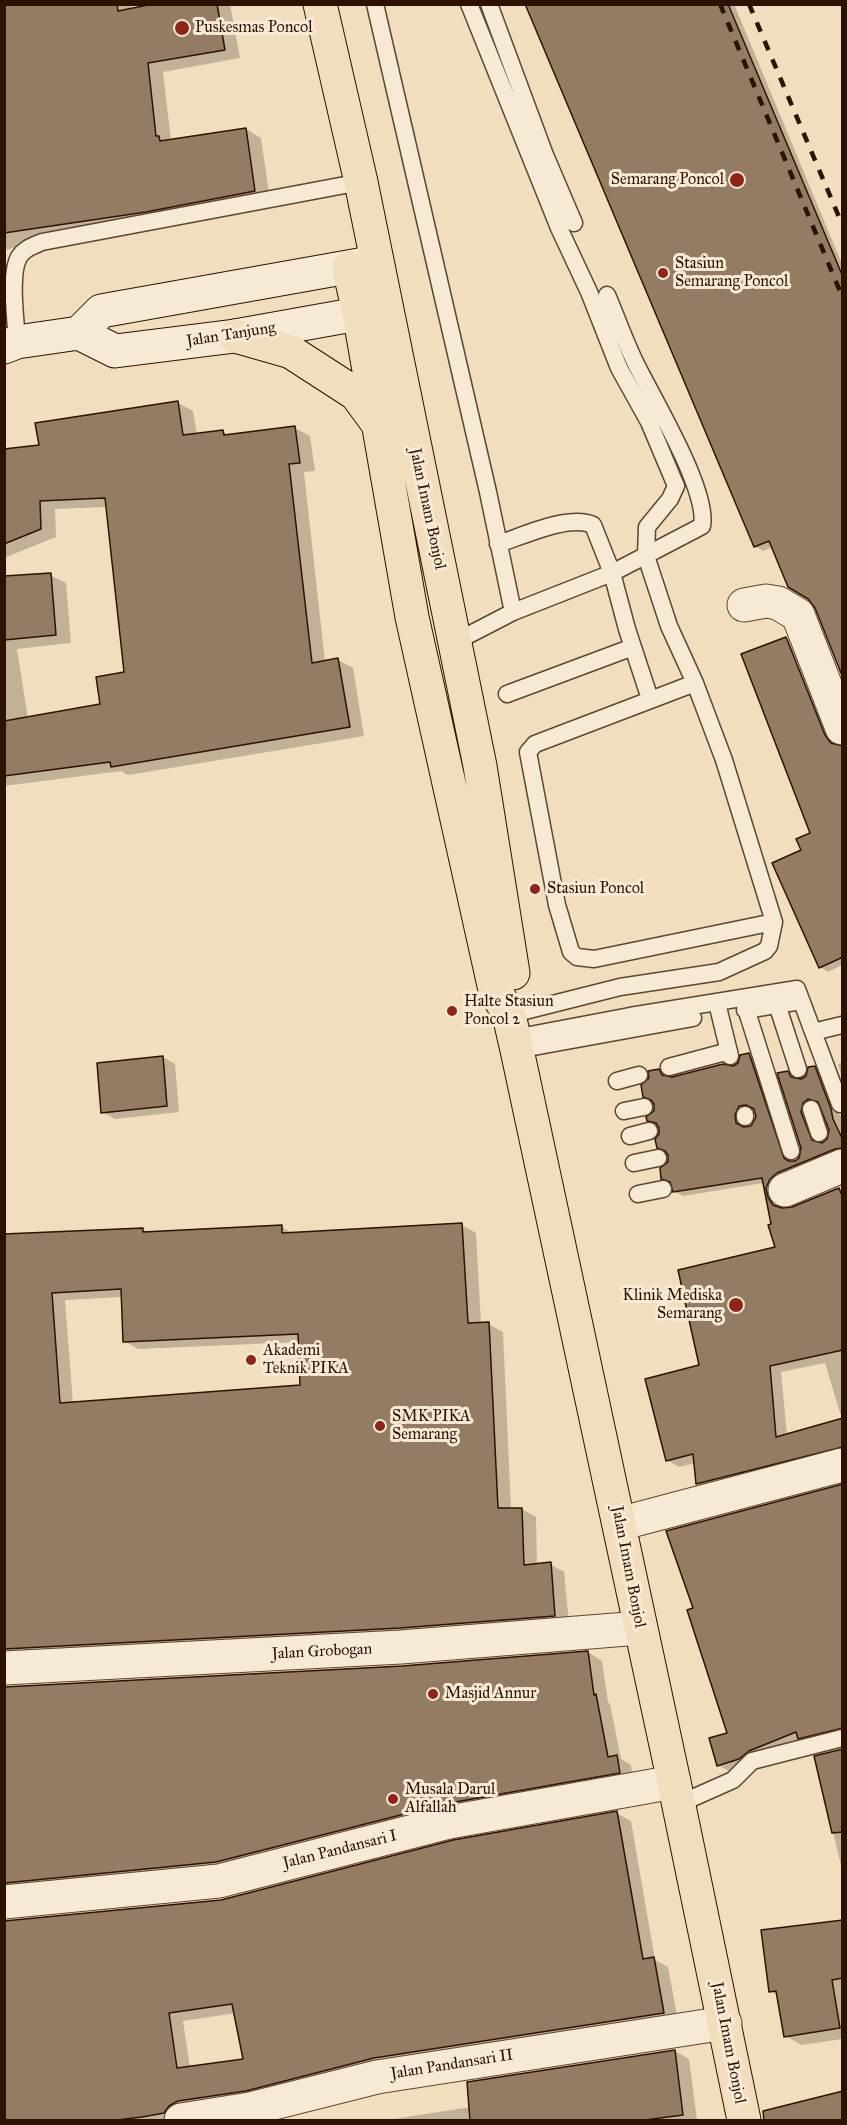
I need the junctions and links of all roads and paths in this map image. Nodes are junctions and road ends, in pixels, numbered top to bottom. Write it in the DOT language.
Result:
graph roads {
  1 [pos="320,4"];
  2 [pos="375,4"];
  3 [pos="469,4"];
  4 [pos="489,4"];
  5 [pos="361,182"];
  6 [pos="574,223"];
  7 [pos="363,265"];
  8 [pos="608,295"];
  9 [pos="373,311"];
  10 [pos="79,333"];
  11 [pos="235,336"];
  12 [pos="11,345"];
  13 [pos="379,426"];
  14 [pos="498,544"];
  15 [pos="646,556"];
  16 [pos="612,573"];
  17 [pos="744,605"];
  18 [pos="513,612"];
  19 [pos="455,642"];
  20 [pos="633,646"];
  21 [pos="694,683"];
  22 [pos="507,694"];
  23 [pos="650,699"];
  24 [pos="843,728"];
  25 [pos="774,922"];
  26 [pos="775,1000"];
  27 [pos="745,1004"];
  28 [pos="718,1008"];
  29 [pos="843,1025"];
  30 [pos="813,1032"];
  31 [pos="513,1034"];
  32 [pos="669,1067"];
  33 [pos="798,1069"];
  34 [pos="639,1075"];
  35 [pos="617,1081"];
  36 [pos="840,1104"];
  37 [pos="644,1107"];
  38 [pos="811,1109"];
  39 [pos="624,1111"];
  40 [pos="649,1131"];
  41 [pos="819,1133"];
  42 [pos="630,1136"];
  43 [pos="791,1151"];
  44 [pos="658,1158"];
  45 [pos="634,1163"];
  46 [pos="843,1166"];
  47 [pos="663,1189"];
  48 [pos="785,1190"];
  49 [pos="638,1194"];
  50 [pos="843,1465"];
  51 [pos="619,1524"];
  52 [pos="640,1628"];
  53 [pos="4,1668"];
  54 [pos="843,1738"];
  55 [pos="676,1793"];
  56 [pos="4,1902"];
  57 [pos="725,2023"];
  58 [pos="181,2121"];
  59 [pos="744,2121"];
  1 -- 5 [label="main road, Jalan Imam Bonjol"];
  2 -- 14 [label="lane"];
  3 -- 15 [label="lane"];
  4 -- 6 [label="lane"];
  5 -- 7 [label="main road, Jalan Imam Bonjol"];
  5 -- 12 [label="lane"];
  7 -- 9 [label="main road, Jalan Imam Bonjol"];
  7 -- 10 [label="street"];
  8 -- 15 [label="lane"];
  9 -- 11 [label="street, Jalan Tanjung"];
  9 -- 13 [label="main road, Jalan Imam Bonjol"];
  9 -- 19 [label="main road, Jalan Imam Bonjol"];
  10 -- 11 [label="street, Jalan Tanjung"];
  10 -- 12 [label="street"];
  11 -- 13 [label="main road"];
  13 -- 31 [label="main road, Jalan Imam Bonjol"];
  14 -- 16 [label="lane"];
  14 -- 18 [label="lane"];
  15 -- 16 [label="lane"];
  15 -- 21 [label="lane"];
  16 -- 18 [label="lane"];
  16 -- 20 [label="lane"];
  17 -- 24 [label="street"];
  18 -- 19 [label="lane"];
  19 -- 31 [label="main road, Jalan Imam Bonjol"];
  20 -- 22 [label="lane"];
  20 -- 23 [label="lane"];
  21 -- 23 [label="lane"];
  21 -- 25 [label="lane"];
  23 -- 25 [label="lane"];
  25 -- 31 [label="lane"];
  26 -- 27 [label="lane"];
  26 -- 30 [label="lane"];
  26 -- 33 [label="lane"];
  27 -- 28 [label="lane"];
  27 -- 43 [label="lane"];
  28 -- 31 [label="lane"];
  28 -- 32 [label="lane"];
  29 -- 30 [label="lane"];
  30 -- 36 [label="lane"];
  31 -- 51 [label="main road, Jalan Imam Bonjol"];
  34 -- 35 [label="lane"];
  37 -- 39 [label="lane"];
  38 -- 41 [label="lane"];
  40 -- 42 [label="lane"];
  44 -- 45 [label="lane"];
  46 -- 48 [label="street"];
  47 -- 49 [label="lane"];
  50 -- 51 [label="street"];
  51 -- 52 [label="main road, Jalan Imam Bonjol"];
  52 -- 53 [label="street, Jalan Grobogan"];
  52 -- 55 [label="main road, Jalan Imam Bonjol"];
  54 -- 55 [label="lane"];
  55 -- 56 [label="street, Jalan Pandansari I"];
  55 -- 57 [label="main road, Jalan Imam Bonjol"];
  57 -- 58 [label="street, Jalan Pandansari II"];
  57 -- 59 [label="main road, Jalan Imam Bonjol"];
}
